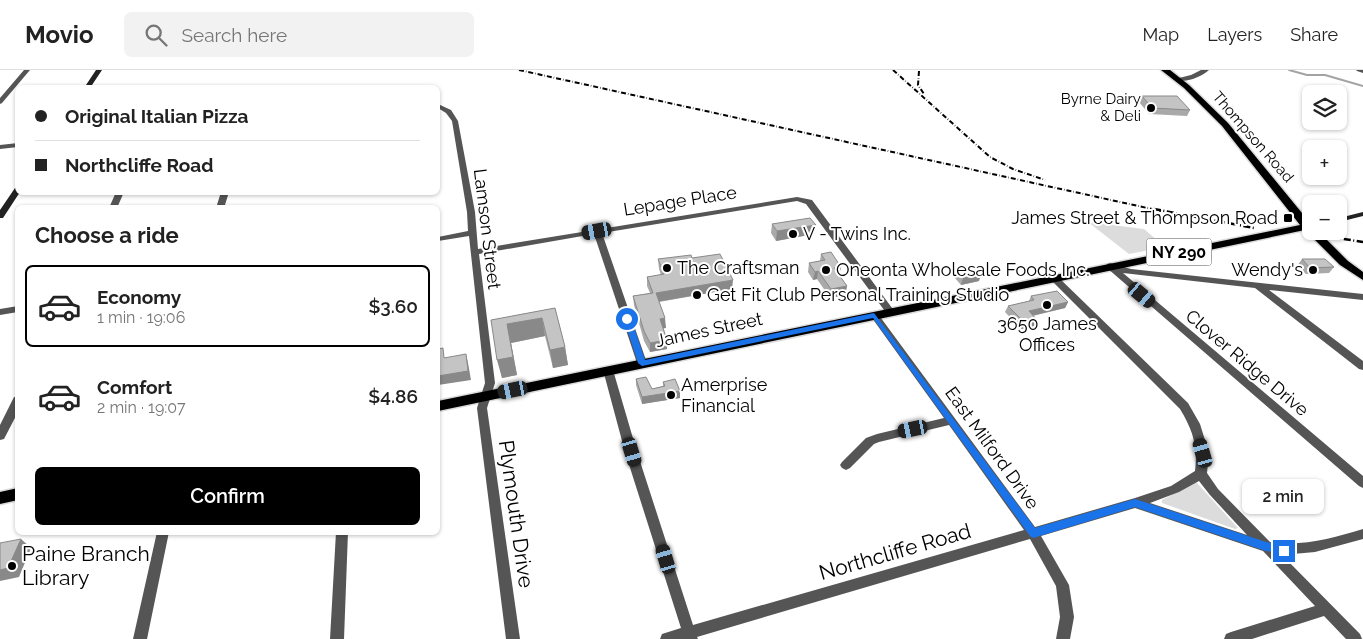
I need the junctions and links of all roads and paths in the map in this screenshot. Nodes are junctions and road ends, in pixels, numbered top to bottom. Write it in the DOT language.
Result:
graph roads {
  1 [pos="27,70"];
  2 [pos="98,70"];
  3 [pos="1165,70"];
  4 [pos="1206,70"];
  5 [pos="1359,70"];
  6 [pos="1363,71"];
  7 [pos="1178,79"];
  8 [pos="89,85"];
  9 [pos="0,102"];
  10 [pos="440,107"];
  11 [pos="15,145"];
  12 [pos="0,147"];
  13 [pos="15,194"];
  14 [pos="1363,214"];
  15 [pos="0,216"];
  16 [pos="1302,218"];
  17 [pos="1347,218"];
  18 [pos="1302,230"];
  19 [pos="597,231"];
  20 [pos="473,233"];
  21 [pos="440,239"];
  22 [pos="1322,240"];
  23 [pos="474,252"];
  24 [pos="1336,254"];
  25 [pos="1110,266"];
  26 [pos="1363,268"];
  27 [pos="1363,277"];
  28 [pos="1054,278"];
  29 [pos="1256,285"];
  30 [pos="1363,297"];
  31 [pos="15,310"];
  32 [pos="0,312"];
  33 [pos="890,312"];
  34 [pos="874,316"];
  35 [pos="642,363"];
  36 [pos="1363,366"];
  37 [pos="608,370"];
  38 [pos="486,395"];
  39 [pos="15,406"];
  40 [pos="440,406"];
  41 [pos="950,421"];
  42 [pos="0,436"];
  43 [pos="846,465"];
  44 [pos="1201,474"];
  45 [pos="1363,483"];
  46 [pos="15,495"];
  47 [pos="0,498"];
  48 [pos="1135,503"];
  49 [pos="1033,533"];
  50 [pos="1363,534"];
  51 [pos="162,535"];
  52 [pos="342,535"];
  53 [pos="1266,547"];
  54 [pos="1326,609"];
  55 [pos="690,636"];
  56 [pos="140,639"];
  57 [pos="337,639"];
  58 [pos="513,639"];
  59 [pos="667,639"];
  60 [pos="1063,639"];
  61 [pos="1231,639"];
  62 [pos="1355,639"];
  1 -- 9 [label="street"];
  2 -- 8 [label="main road"];
  3 -- 7 [label="main road, Thompson Road"];
  4 -- 7 [label="street"];
  5 -- 6 [label="street"];
  7 -- 16 [label="main road, Thompson Road"];
  10 -- 20 [label="street, Lamson Street"];
  11 -- 12 [label="street"];
  13 -- 15 [label="main road"];
  14 -- 17 [label="main road"];
  18 -- 25 [label="main road, James Street / NY 290"];
  19 -- 23 [label="street, Lepage Place"];
  19 -- 33 [label="street, Lepage Place"];
  19 -- 35 [label="street"];
  20 -- 21 [label="street"];
  20 -- 23 [label="street, Lamson Street"];
  22 -- 24 [label="main road, Thompson Road"];
  23 -- 38 [label="street, Lamson Street"];
  24 -- 26 [label="main road, Thompson Road"];
  24 -- 27 [label="main road, Thompson Road"];
  25 -- 28 [label="main road, James Street / NY 290"];
  25 -- 29 [label="street"];
  25 -- 45 [label="street, Clover Ridge Drive"];
  28 -- 33 [label="main road, James Street / NY 290"];
  28 -- 44 [label="street"];
  29 -- 30 [label="street"];
  29 -- 36 [label="street"];
  31 -- 32 [label="street"];
  33 -- 34 [label="main road, James Street / NY 290"];
  34 -- 35 [label="main road, James Street / NY 290"];
  34 -- 41 [label="street, East Milford Drive"];
  35 -- 37 [label="main road, James Street / NY 290"];
  37 -- 38 [label="main road, James Street / NY 290"];
  37 -- 55 [label="street"];
  38 -- 40 [label="main road, James Street / NY 290"];
  38 -- 58 [label="street, Plymouth Drive"];
  39 -- 42 [label="street"];
  41 -- 43 [label="street"];
  41 -- 49 [label="street, East Milford Drive"];
  44 -- 48 [label="street, Northcliffe Road"];
  44 -- 53 [label="street"];
  46 -- 47 [label="main road"];
  48 -- 49 [label="street, Northcliffe Road"];
  48 -- 53 [label="street"];
  49 -- 55 [label="street, Northcliffe Road"];
  49 -- 60 [label="street, East Milford Drive"];
  50 -- 53 [label="street"];
  51 -- 56 [label="street"];
  52 -- 57 [label="street"];
  53 -- 54 [label="street"];
  54 -- 61 [label="street"];
  54 -- 62 [label="street"];
  55 -- 59 [label="street, Northcliffe Road"];
}
